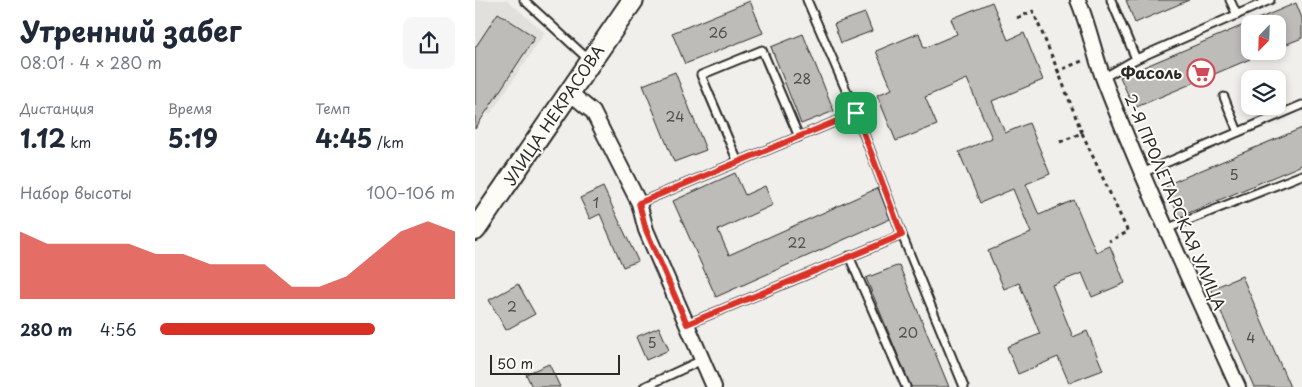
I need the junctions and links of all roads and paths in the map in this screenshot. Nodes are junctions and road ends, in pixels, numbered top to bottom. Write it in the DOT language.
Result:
graph roads {
  1 [pos="524,0"];
  2 [pos="633,0"];
  3 [pos="807,0"];
  4 [pos="1078,0"];
  5 [pos="1111,0"];
  6 [pos="1230,0"];
  7 [pos="1270,0"];
  8 [pos="1237,15"];
  9 [pos="1017,18"];
  10 [pos="1097,56"];
  11 [pos="1136,59"];
  12 [pos="591,62"];
  13 [pos="1058,71"];
  14 [pos="1103,78"];
  15 [pos="570,93"];
  16 [pos="1224,97"];
  17 [pos="1302,105"];
  18 [pos="856,113"];
  19 [pos="1238,132"];
  20 [pos="1082,133"];
  21 [pos="799,137"];
  22 [pos="1060,142"];
  23 [pos="738,162"];
  24 [pos="1142,173"];
  25 [pos="1302,175"];
  26 [pos="639,203"];
  27 [pos="1166,229"];
  28 [pos="475,230"];
  29 [pos="902,235"];
  30 [pos="1109,241"];
  31 [pos="849,256"];
  32 [pos="687,324"];
  33 [pos="702,360"];
  34 [pos="645,387"];
  35 [pos="714,387"];
  36 [pos="906,387"];
  37 [pos="964,387"];
  38 [pos="1237,387"];
  1 -- 12 [label="lane"];
  2 -- 12 [label="street, УЛИЦА НЕКРАСОВА"];
  3 -- 18 [label="lane"];
  4 -- 10 [label="street, 2-Я ПРОЛЕТАРСКАЯ УЛИЦА"];
  5 -- 11 [label="lane"];
  6 -- 8 [label="lane"];
  7 -- 8 [label="lane"];
  8 -- 11 [label="lane"];
  9 -- 13 [label="path"];
  10 -- 13 [label="path"];
  10 -- 14 [label="street, 2-Я ПРОЛЕТАРСКАЯ УЛИЦА"];
  11 -- 14 [label="lane"];
  12 -- 15 [label="street, УЛИЦА НЕКРАСОВА"];
  13 -- 20 [label="path"];
  14 -- 24 [label="street, 2-Я ПРОЛЕТАРСКАЯ УЛИЦА"];
  15 -- 26 [label="street"];
  15 -- 28 [label="street, УЛИЦА НЕКРАСОВА"];
  16 -- 19 [label="lane"];
  17 -- 19 [label="lane"];
  18 -- 21 [label="lane"];
  18 -- 29 [label="lane"];
  19 -- 24 [label="lane"];
  20 -- 22 [label="path"];
  20 -- 30 [label="path"];
  21 -- 23 [label="lane"];
  21 -- 23 [label="lane"];
  23 -- 26 [label="lane"];
  24 -- 27 [label="street, 2-Я ПРОЛЕТАРСКАЯ УЛИЦА"];
  25 -- 27 [label="lane"];
  26 -- 32 [label="street"];
  27 -- 38 [label="street, 2-Я ПРОЛЕТАРСКАЯ УЛИЦА"];
  29 -- 31 [label="lane"];
  29 -- 37 [label="lane"];
  31 -- 32 [label="lane"];
  31 -- 36 [label="lane"];
  32 -- 33 [label="street"];
  33 -- 34 [label="lane"];
  33 -- 35 [label="street"];
}
